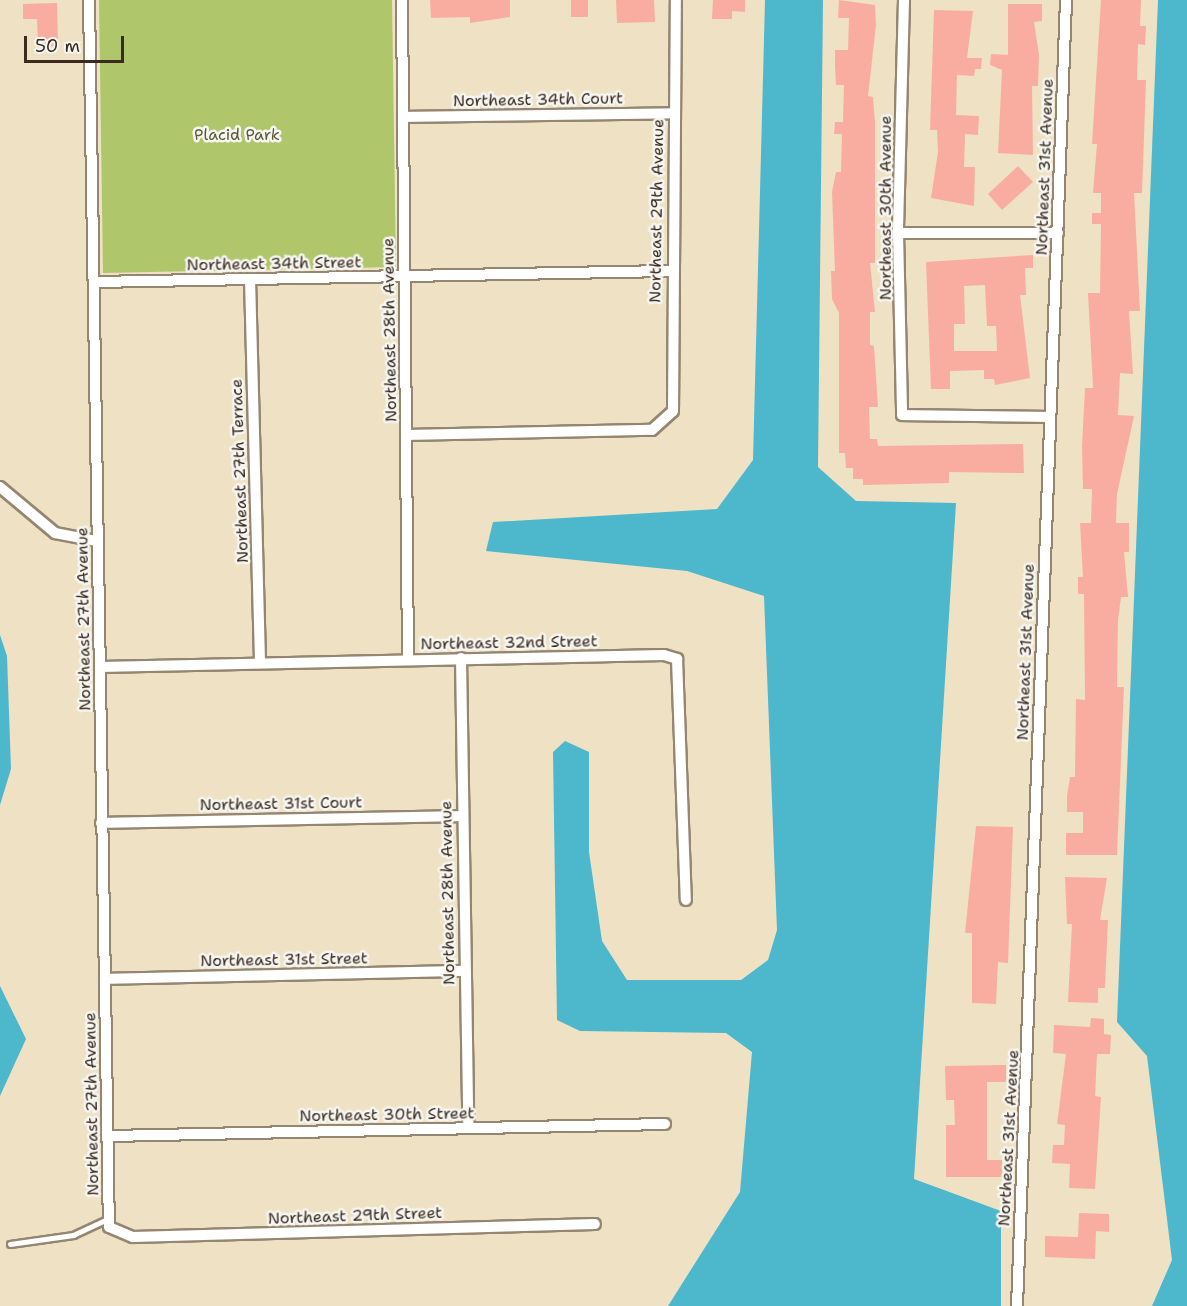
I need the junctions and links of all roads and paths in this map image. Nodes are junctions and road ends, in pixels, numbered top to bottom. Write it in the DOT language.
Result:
graph roads {
  1 [pos="89,0"];
  2 [pos="402,0"];
  3 [pos="676,0"];
  4 [pos="904,0"];
  5 [pos="1066,0"];
  6 [pos="673,113"];
  7 [pos="403,117"];
  8 [pos="898,233"];
  9 [pos="1058,233"];
  10 [pos="670,272"];
  11 [pos="404,276"];
  12 [pos="250,279"];
  13 [pos="94,282"];
  14 [pos="1048,417"];
  15 [pos="406,435"];
  16 [pos="0,487"];
  17 [pos="97,541"];
  18 [pos="461,658"];
  19 [pos="408,660"];
  20 [pos="260,661"];
  21 [pos="100,667"];
  22 [pos="461,816"];
  23 [pos="100,823"];
  24 [pos="686,900"];
  25 [pos="464,971"];
  26 [pos="105,978"];
  27 [pos="666,1124"];
  28 [pos="468,1128"];
  29 [pos="110,1136"];
  30 [pos="107,1219"];
  31 [pos="595,1224"];
  32 [pos="115,1234"];
  33 [pos="10,1244"];
  34 [pos="1017,1306"];
  1 -- 13 [label="street, Northeast 27th Avenue"];
  2 -- 7 [label="street, Northeast 28th Avenue"];
  3 -- 6 [label="street, Northeast 29th Avenue"];
  4 -- 8 [label="street, Northeast 30th Avenue"];
  5 -- 9 [label="street, Northeast 31st Avenue"];
  6 -- 7 [label="street, Northeast 34th Court"];
  6 -- 10 [label="street, Northeast 29th Avenue"];
  7 -- 11 [label="street, Northeast 28th Avenue"];
  8 -- 9 [label="street"];
  8 -- 14 [label="street, Northeast 30th Avenue"];
  9 -- 14 [label="street, Northeast 31st Avenue"];
  10 -- 11 [label="street, Northeast 34th Street"];
  10 -- 15 [label="street, Northeast 29th Avenue"];
  11 -- 12 [label="street, Northeast 34th Street"];
  11 -- 15 [label="street, Northeast 28th Avenue"];
  12 -- 13 [label="street, Northeast 34th Street"];
  12 -- 20 [label="street, Northeast 27th Terrace"];
  13 -- 17 [label="street, Northeast 27th Avenue"];
  14 -- 34 [label="street, Northeast 31st Avenue"];
  15 -- 19 [label="street, Northeast 28th Avenue"];
  16 -- 17 [label="street"];
  17 -- 21 [label="street, Northeast 27th Avenue"];
  18 -- 19 [label="street, Northeast 32nd Street"];
  18 -- 22 [label="street, Northeast 28th Avenue"];
  18 -- 24 [label="street, Northeast 32nd Street"];
  19 -- 20 [label="street, Northeast 32nd Street"];
  20 -- 21 [label="street, Northeast 32nd Street"];
  21 -- 23 [label="street, Northeast 27th Avenue"];
  22 -- 23 [label="street, Northeast 31st Court"];
  22 -- 25 [label="street, Northeast 28th Avenue"];
  23 -- 26 [label="street, Northeast 27th Avenue"];
  25 -- 26 [label="street, Northeast 31st Street"];
  25 -- 28 [label="street, Northeast 28th Avenue"];
  26 -- 29 [label="street, Northeast 27th Avenue"];
  27 -- 28 [label="street, Northeast 30th Street"];
  28 -- 29 [label="street, Northeast 30th Street"];
  29 -- 30 [label="street, Northeast 27th Avenue"];
  30 -- 32 [label="street, Northeast 27th Avenue"];
  30 -- 33 [label="lane"];
  31 -- 32 [label="street, Northeast 29th Street"];
}
